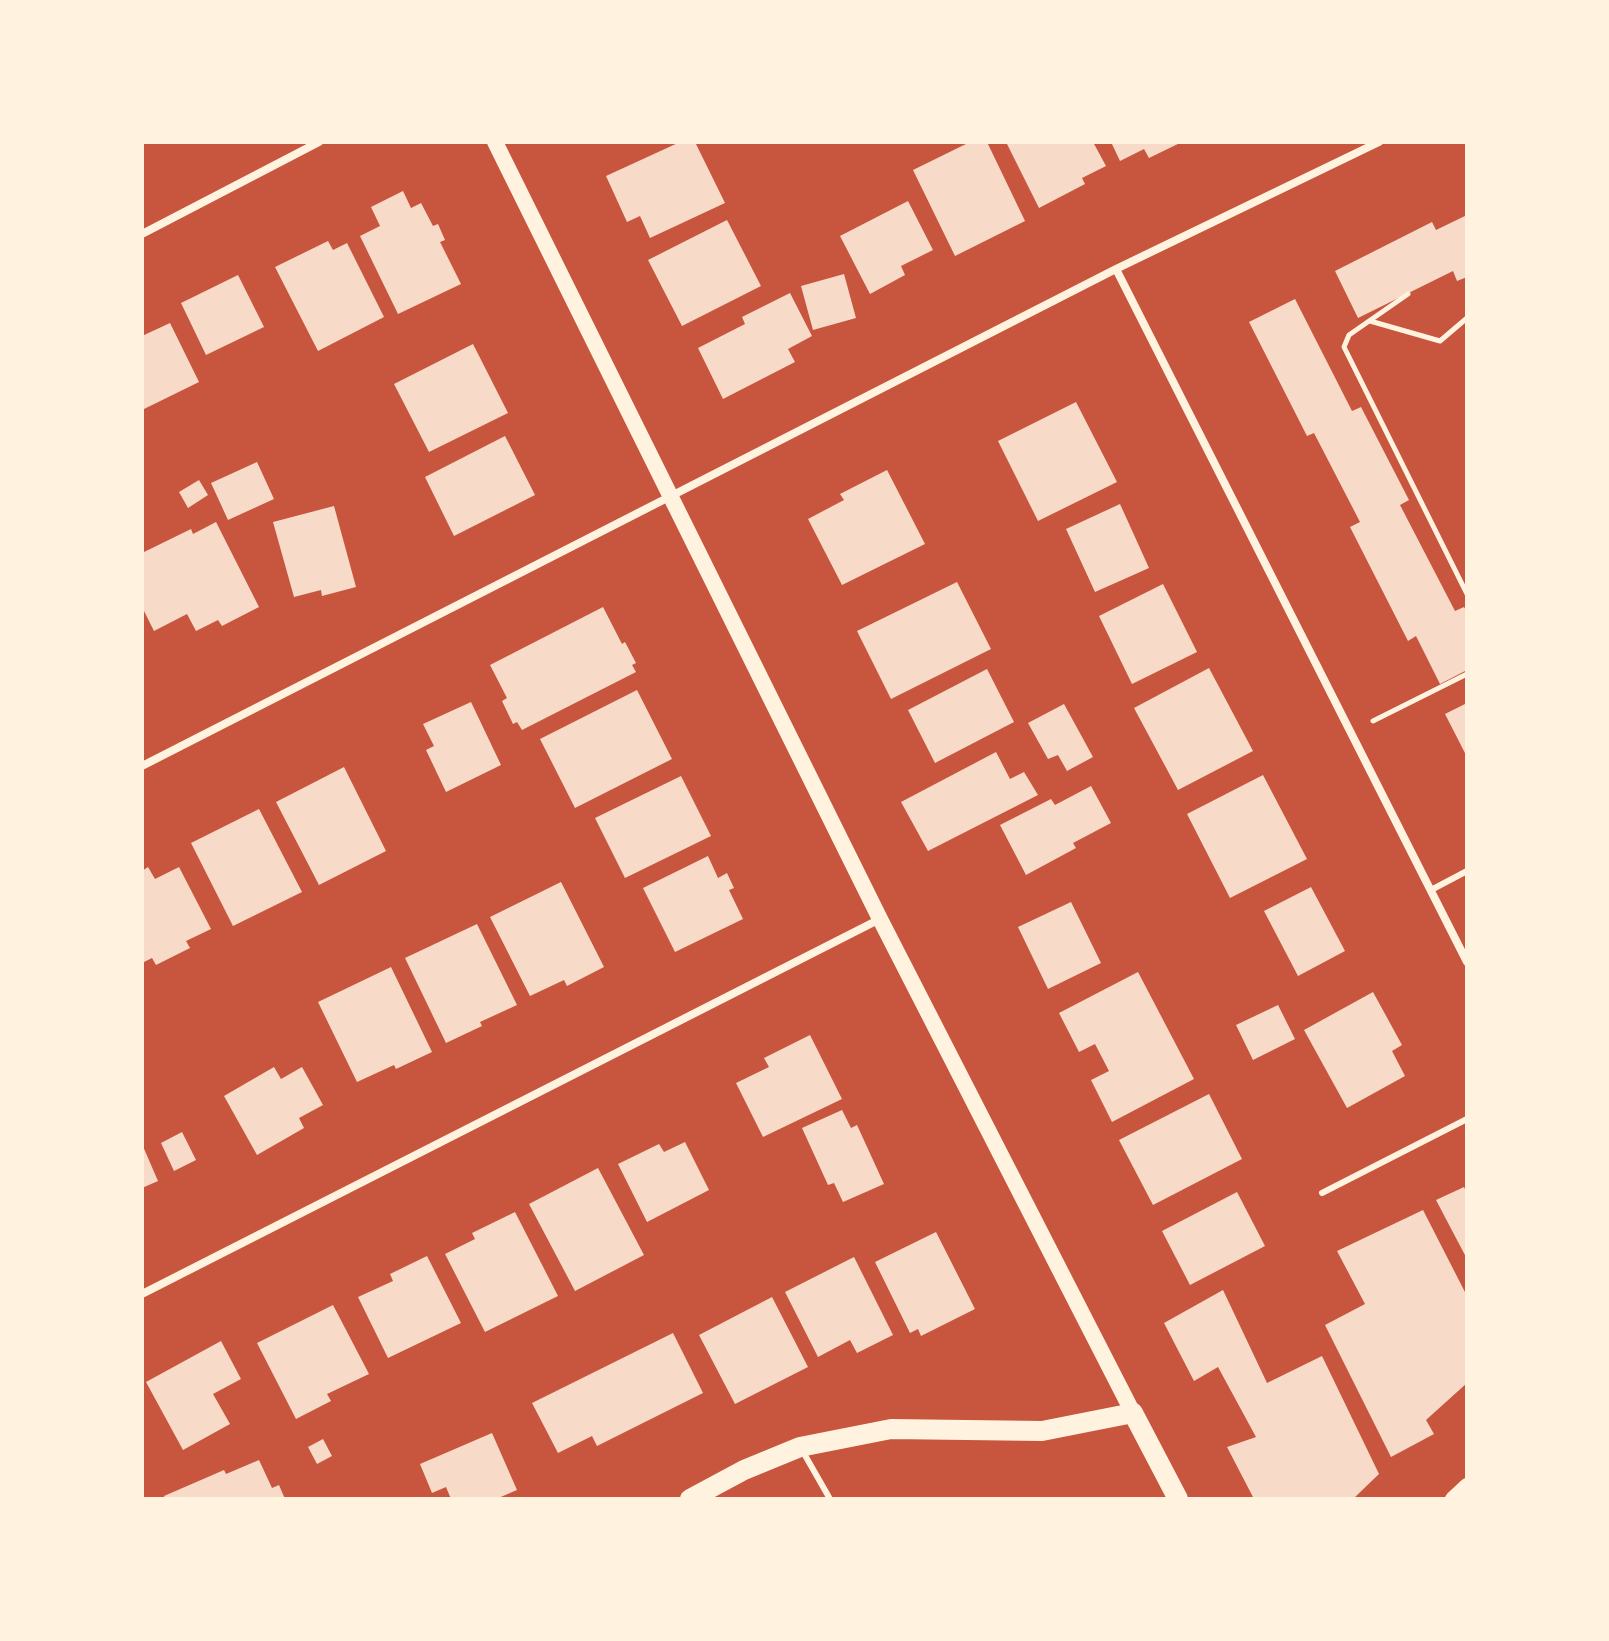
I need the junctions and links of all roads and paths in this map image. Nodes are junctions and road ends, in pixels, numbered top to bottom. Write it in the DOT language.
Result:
graph roads {
  1 [pos="319,142"];
  2 [pos="495,142"];
  3 [pos="1379,142"];
  4 [pos="142,234"];
  5 [pos="1116,269"];
  6 [pos="1408,294"];
  7 [pos="1467,318"];
  8 [pos="1369,321"];
  9 [pos="671,497"];
  10 [pos="1467,594"];
  11 [pos="1467,674"];
  12 [pos="1351,732"];
  13 [pos="142,766"];
  14 [pos="1467,871"];
  15 [pos="1431,890"];
  16 [pos="880,919"];
  17 [pos="1467,962"];
  18 [pos="1467,1119"];
  19 [pos="1322,1193"];
  20 [pos="142,1294"];
  21 [pos="1133,1413"];
  22 [pos="800,1447"];
  23 [pos="1467,1486"];
  24 [pos="690,1499"];
  25 [pos="830,1499"];
  26 [pos="1178,1499"];
  27 [pos="1453,1499"];
  1 -- 4 [label="street"];
  2 -- 9 [label="main road"];
  3 -- 5 [label="street"];
  5 -- 9 [label="street"];
  5 -- 12 [label="street"];
  6 -- 8 [label="path"];
  7 -- 8 [label="path"];
  8 -- 10 [label="path"];
  9 -- 13 [label="street"];
  9 -- 16 [label="main road"];
  11 -- 12 [label="path"];
  12 -- 15 [label="street"];
  14 -- 15 [label="lane"];
  15 -- 17 [label="street"];
  16 -- 20 [label="street"];
  16 -- 21 [label="main road"];
  18 -- 19 [label="lane"];
  21 -- 22 [label="main road"];
  21 -- 26 [label="main road"];
  22 -- 24 [label="main road"];
  22 -- 25 [label="lane"];
  23 -- 27 [label="main road"];
}
